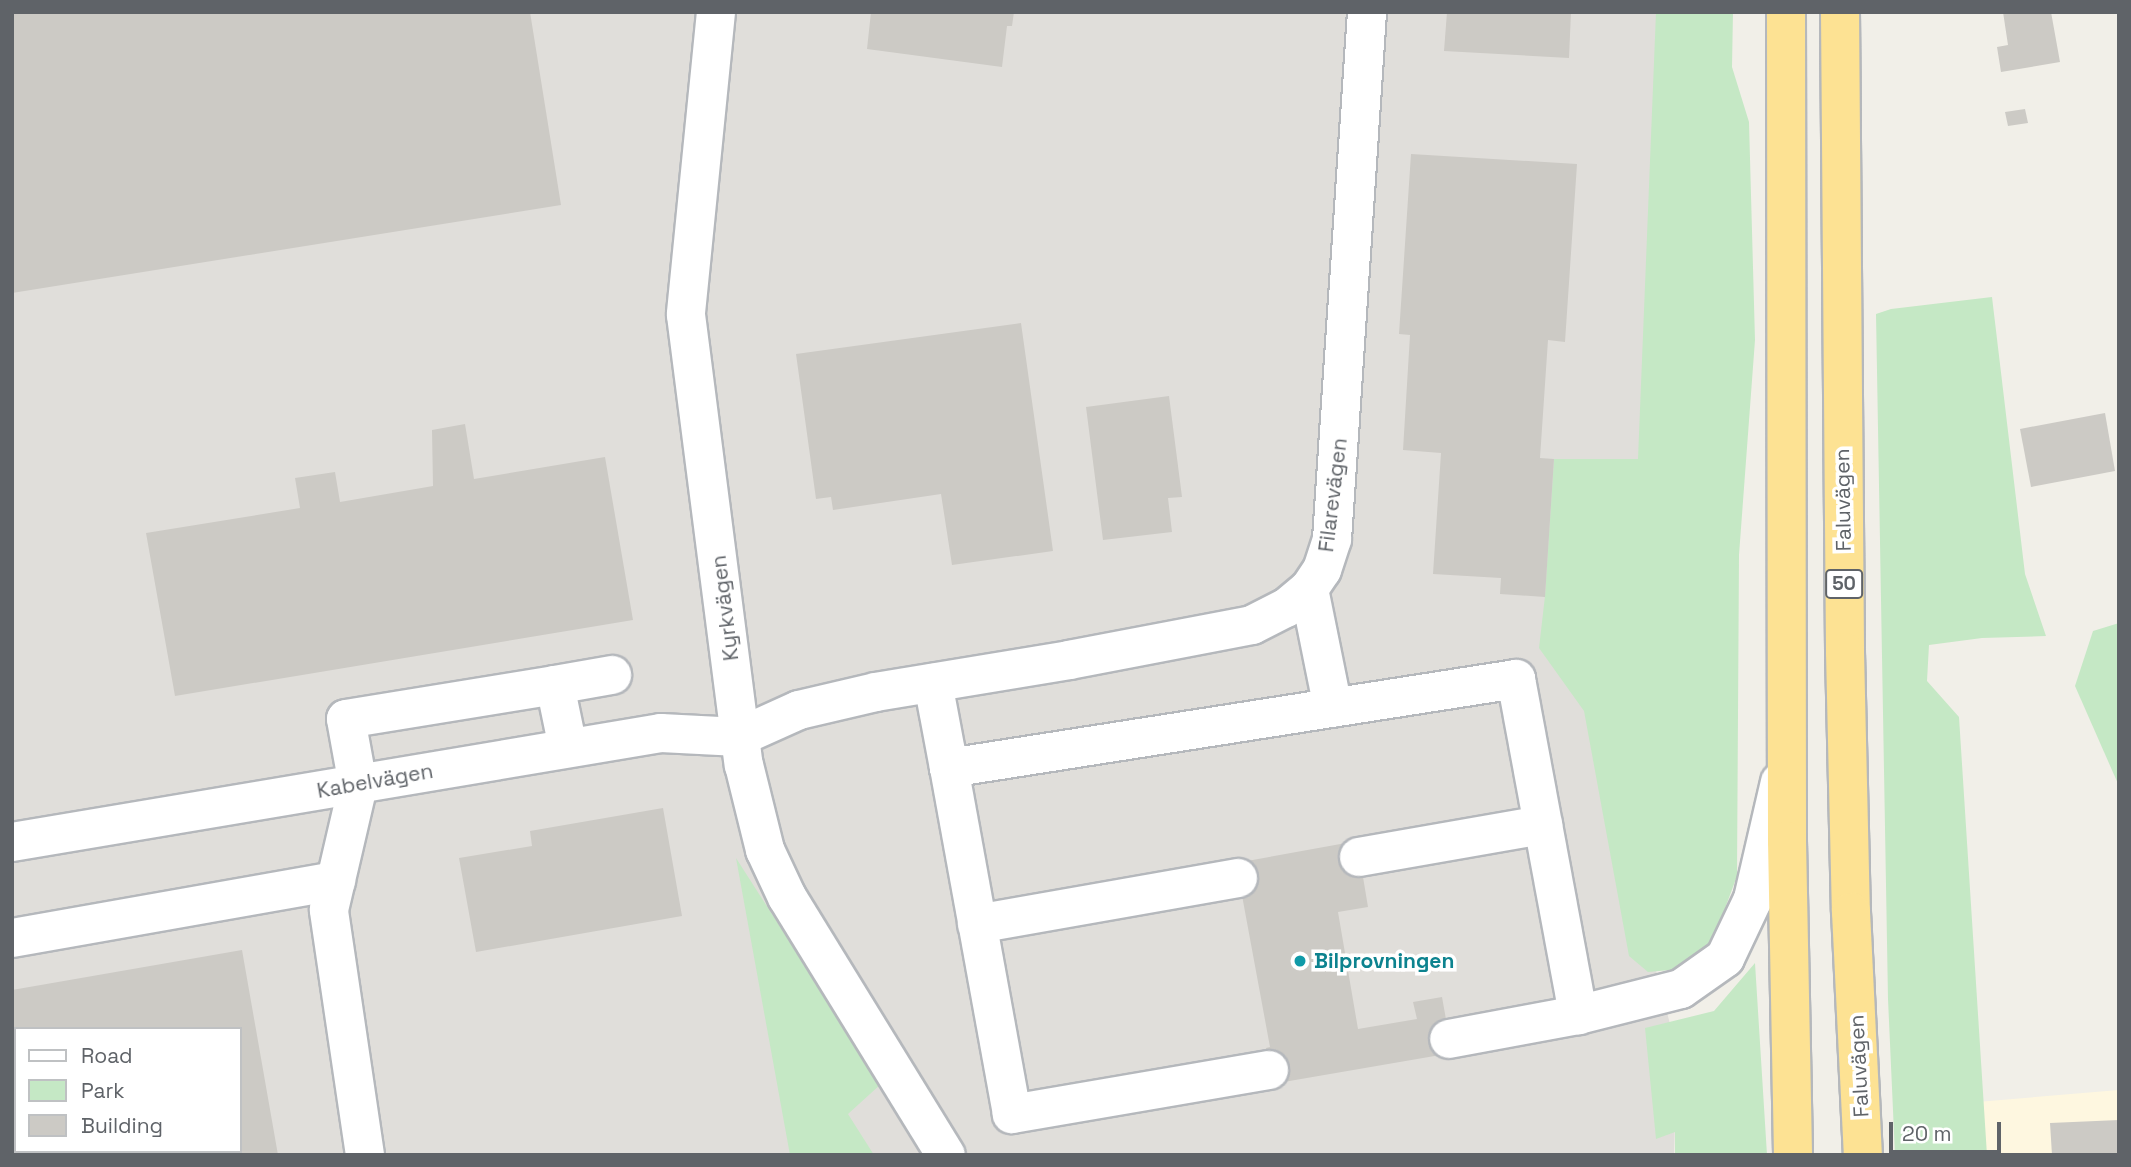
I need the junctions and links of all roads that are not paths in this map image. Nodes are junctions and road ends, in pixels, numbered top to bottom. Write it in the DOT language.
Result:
graph roads {
  1 [pos="716,12"];
  2 [pos="1367,12"];
  3 [pos="1786,12"];
  4 [pos="1840,12"];
  5 [pos="1309,589"];
  6 [pos="612,675"];
  7 [pos="933,683"];
  8 [pos="555,685"];
  9 [pos="1333,708"];
  10 [pos="739,737"];
  11 [pos="568,748"];
  12 [pos="1787,753"];
  13 [pos="949,768"];
  14 [pos="358,785"];
  15 [pos="1543,825"];
  16 [pos="12,842"];
  17 [pos="1362,869"];
  18 [pos="336,881"];
  19 [pos="1241,891"];
  20 [pos="977,924"];
  21 [pos="12,938"];
  22 [pos="1578,1015"];
  23 [pos="1449,1039"];
  24 [pos="1269,1070"];
  25 [pos="365,1155"];
  26 [pos="946,1155"];
  27 [pos="1793,1155"];
  28 [pos="1863,1155"];
  1 -- 10 [label="street, Kyrkvägen"];
  2 -- 5 [label="street, Filarevägen"];
  3 -- 12 [label="highway"];
  4 -- 28 [label="highway, Faluvägen / 50"];
  5 -- 7 [label="street, Filarevägen"];
  5 -- 9 [label="street"];
  6 -- 8 [label="street"];
  7 -- 10 [label="street, Filarevägen"];
  7 -- 13 [label="street"];
  8 -- 11 [label="street"];
  8 -- 14 [label="street"];
  9 -- 13 [label="street"];
  9 -- 15 [label="street"];
  10 -- 11 [label="street, Kabelvägen"];
  10 -- 26 [label="street, Kyrkvägen"];
  11 -- 14 [label="street, Kabelvägen"];
  12 -- 22 [label="street"];
  12 -- 27 [label="highway"];
  13 -- 20 [label="street"];
  14 -- 16 [label="street, Kabelvägen"];
  14 -- 18 [label="street"];
  15 -- 17 [label="street"];
  15 -- 22 [label="street"];
  18 -- 21 [label="street"];
  18 -- 25 [label="street"];
  19 -- 20 [label="street"];
  20 -- 24 [label="street"];
  22 -- 23 [label="street"];
}
